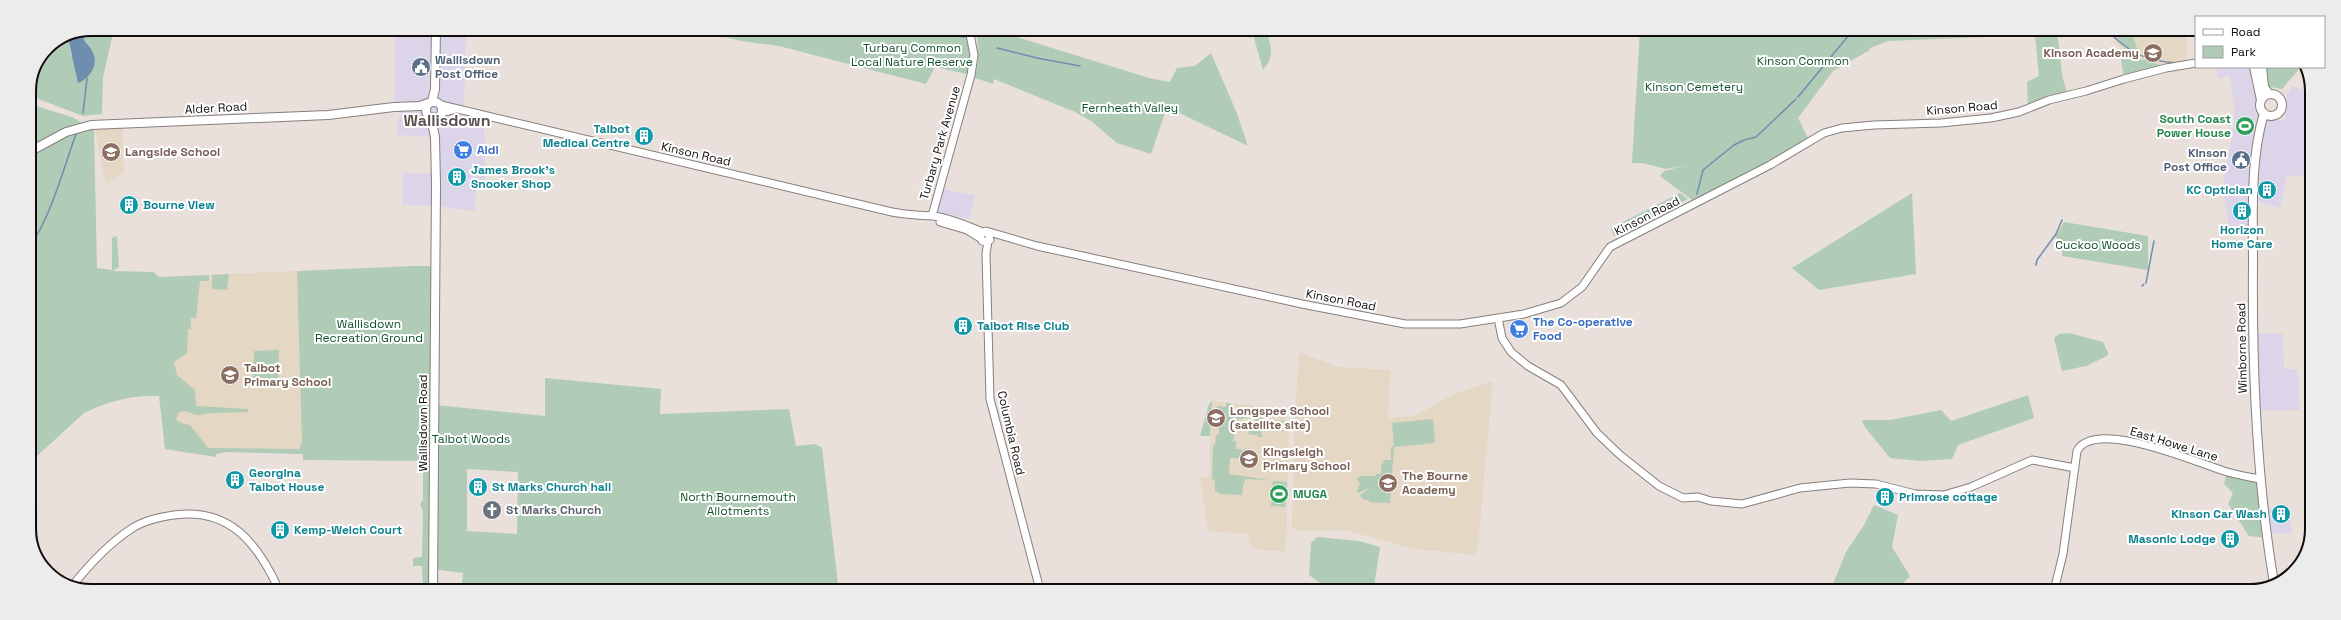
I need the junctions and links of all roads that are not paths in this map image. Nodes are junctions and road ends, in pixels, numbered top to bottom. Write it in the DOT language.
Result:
graph roads {
  1 [pos="436,36"];
  2 [pos="970,36"];
  3 [pos="2195,63"];
  4 [pos="2254,68"];
  5 [pos="2262,68"];
  6 [pos="2269,94"];
  7 [pos="2261,100"];
  8 [pos="410,107"];
  9 [pos="437,107"];
  10 [pos="2264,113"];
  11 [pos="430,117"];
  12 [pos="435,137"];
  13 [pos="36,148"];
  14 [pos="932,216"];
  15 [pos="985,237"];
  16 [pos="1498,318"];
  17 [pos="2075,468"];
  18 [pos="2260,478"];
  19 [pos="2273,579"];
  20 [pos="76,582"];
  21 [pos="276,584"];
  22 [pos="433,584"];
  23 [pos="1038,584"];
  24 [pos="2056,584"];
  1 -- 9 [label="main road, Wallisdown Road"];
  2 -- 14 [label="street, Turbary Park Avenue"];
  3 -- 16 [label="street, Kinson Road"];
  4 -- 7 [label="main road"];
  5 -- 6 [label="main road"];
  6 -- 7 [label="main road"];
  6 -- 10 [label="main road"];
  7 -- 10 [label="main road"];
  8 -- 9 [label="main road, Alder Road"];
  8 -- 11 [label="main road"];
  8 -- 13 [label="main road, Alder Road"];
  9 -- 11 [label="main road"];
  9 -- 11 [label="main road"];
  9 -- 12 [label="main road, Wallisdown Road"];
  9 -- 14 [label="street, Kinson Road"];
  10 -- 18 [label="main road, Wimborne Road"];
  11 -- 12 [label="main road, Wallisdown Road"];
  12 -- 22 [label="main road, Wallisdown Road"];
  14 -- 15 [label="street, Kinson Road"];
  15 -- 16 [label="street, Kinson Road"];
  15 -- 23 [label="street, Columbia Road"];
  16 -- 17 [label="street"];
  17 -- 18 [label="street, East Howe Lane"];
  17 -- 24 [label="street, East Howe Lane"];
  18 -- 19 [label="main road, Wimborne Road"];
  20 -- 21 [label="street"];
}
